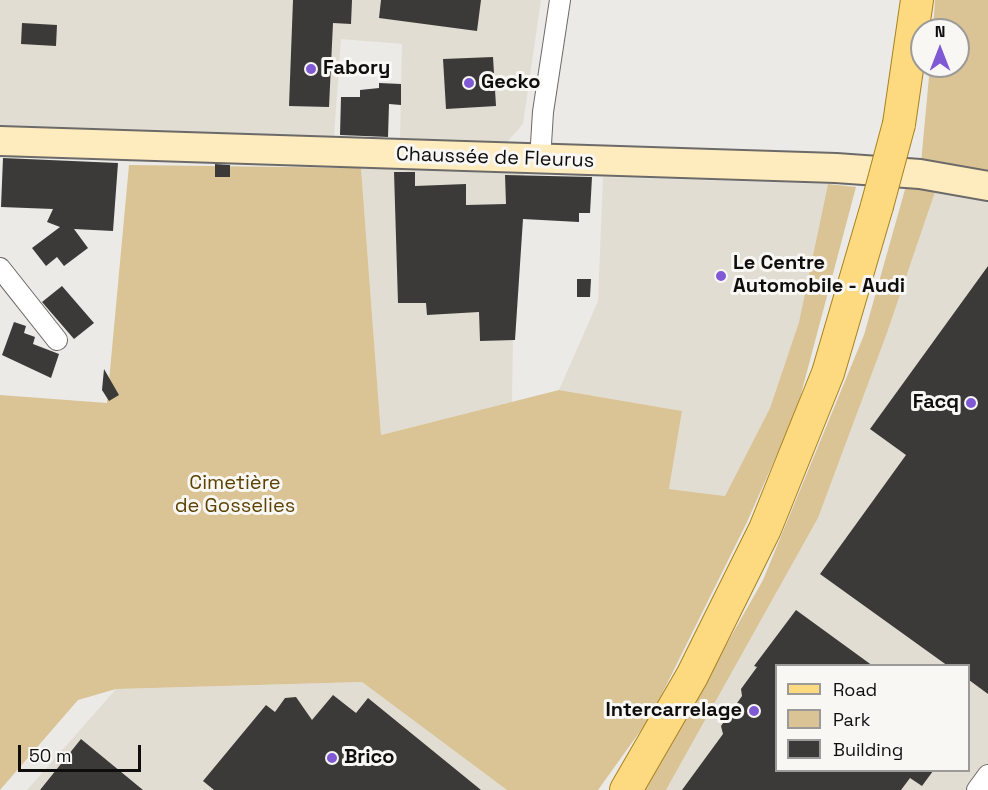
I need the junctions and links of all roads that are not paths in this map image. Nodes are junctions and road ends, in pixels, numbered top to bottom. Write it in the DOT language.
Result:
graph roads {
  1 [pos="560,0"];
  2 [pos="917,0"];
  3 [pos="0,141"];
  4 [pos="540,160"];
  5 [pos="988,186"];
  6 [pos="0,268"];
  7 [pos="57,340"];
  8 [pos="988,776"];
  9 [pos="641,777"];
  10 [pos="626,790"];
  11 [pos="977,790"];
  1 -- 4 [label="street"];
  2 -- 9 [label="main road, bridge"];
  3 -- 4 [label="main road, Chaussée de Fleurus"];
  4 -- 5 [label="main road, Chaussée de Fleurus"];
  6 -- 7 [label="street"];
  8 -- 11 [label="street"];
  9 -- 10 [label="main road"];
}
